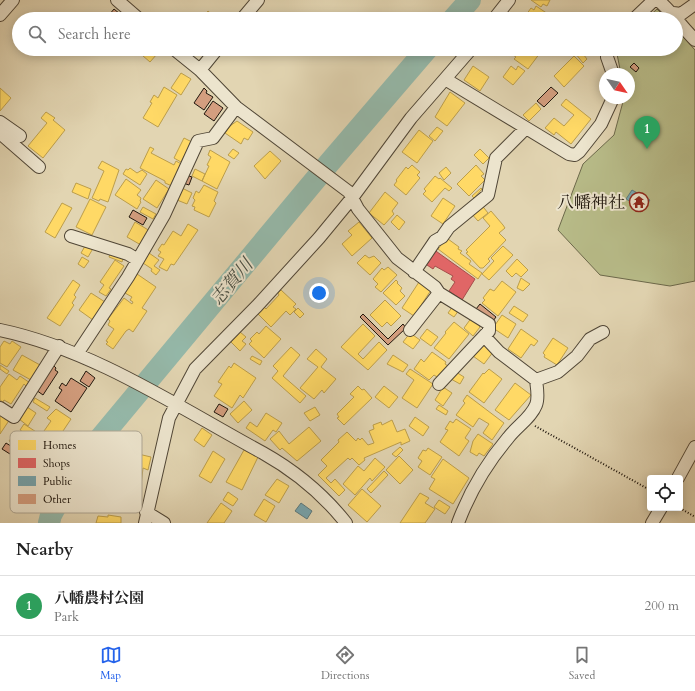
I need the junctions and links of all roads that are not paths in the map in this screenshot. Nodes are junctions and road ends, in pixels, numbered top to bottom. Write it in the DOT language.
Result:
graph roads {
  1 [pos="13,0"];
  2 [pos="117,0"];
  3 [pos="258,0"];
  4 [pos="509,0"];
  5 [pos="654,0"];
  6 [pos="658,0"];
  7 [pos="695,4"];
  8 [pos="130,12"];
  9 [pos="248,12"];
  10 [pos="500,12"];
  11 [pos="641,12"];
  12 [pos="672,12"];
  13 [pos="683,13"];
  14 [pos="0,15"];
  15 [pos="683,28"];
  16 [pos="695,40"];
  17 [pos="183,56"];
  18 [pos="211,56"];
  19 [pos="465,56"];
  20 [pos="607,56"];
  21 [pos="611,68"];
  22 [pos="200,70"];
  23 [pos="445,79"];
  24 [pos="610,104"];
  25 [pos="236,107"];
  26 [pos="0,122"];
  27 [pos="525,129"];
  28 [pos="0,133"];
  29 [pos="20,136"];
  30 [pos="39,167"];
  31 [pos="351,195"];
  32 [pos="71,236"];
  33 [pos="138,260"];
  34 [pos="414,272"];
  35 [pos="439,293"];
  36 [pos="0,330"];
  37 [pos="410,330"];
  38 [pos="603,332"];
  39 [pos="484,336"];
  40 [pos="59,346"];
  41 [pos="77,354"];
  42 [pos="536,380"];
  43 [pos="439,384"];
  44 [pos="170,402"];
  45 [pos="0,408"];
  46 [pos="695,447"];
  47 [pos="680,475"];
  48 [pos="658,511"];
  49 [pos="146,518"];
  50 [pos="164,523"];
  51 [pos="346,523"];
  52 [pos="458,523"];
  53 [pos="652,523"];
  1 -- 14 [label="street"];
  2 -- 8 [label="street"];
  3 -- 9 [label="street"];
  4 -- 10 [label="street"];
  5 -- 11 [label="street"];
  6 -- 12 [label="street"];
  7 -- 13 [label="street"];
  15 -- 16 [label="street"];
  17 -- 22 [label="street"];
  18 -- 22 [label="street"];
  19 -- 23 [label="street"];
  20 -- 21 [label="street"];
  22 -- 25 [label="street"];
  23 -- 27 [label="street"];
  23 -- 31 [label="street"];
  24 -- 27 [label="street"];
  25 -- 31 [label="street"];
  25 -- 33 [label="street"];
  26 -- 29 [label="street"];
  27 -- 34 [label="street"];
  28 -- 30 [label="street"];
  31 -- 34 [label="street"];
  31 -- 44 [label="street"];
  32 -- 33 [label="street"];
  33 -- 41 [label="street"];
  34 -- 35 [label="street"];
  35 -- 37 [label="street"];
  35 -- 39 [label="street"];
  36 -- 40 [label="street"];
  38 -- 42 [label="street"];
  39 -- 42 [label="street"];
  39 -- 43 [label="street"];
  40 -- 41 [label="street"];
  40 -- 45 [label="street"];
  41 -- 44 [label="street"];
  42 -- 52 [label="street"];
  44 -- 49 [label="street"];
  44 -- 51 [label="street"];
  46 -- 47 [label="street"];
  48 -- 53 [label="street"];
  49 -- 50 [label="street"];
}
